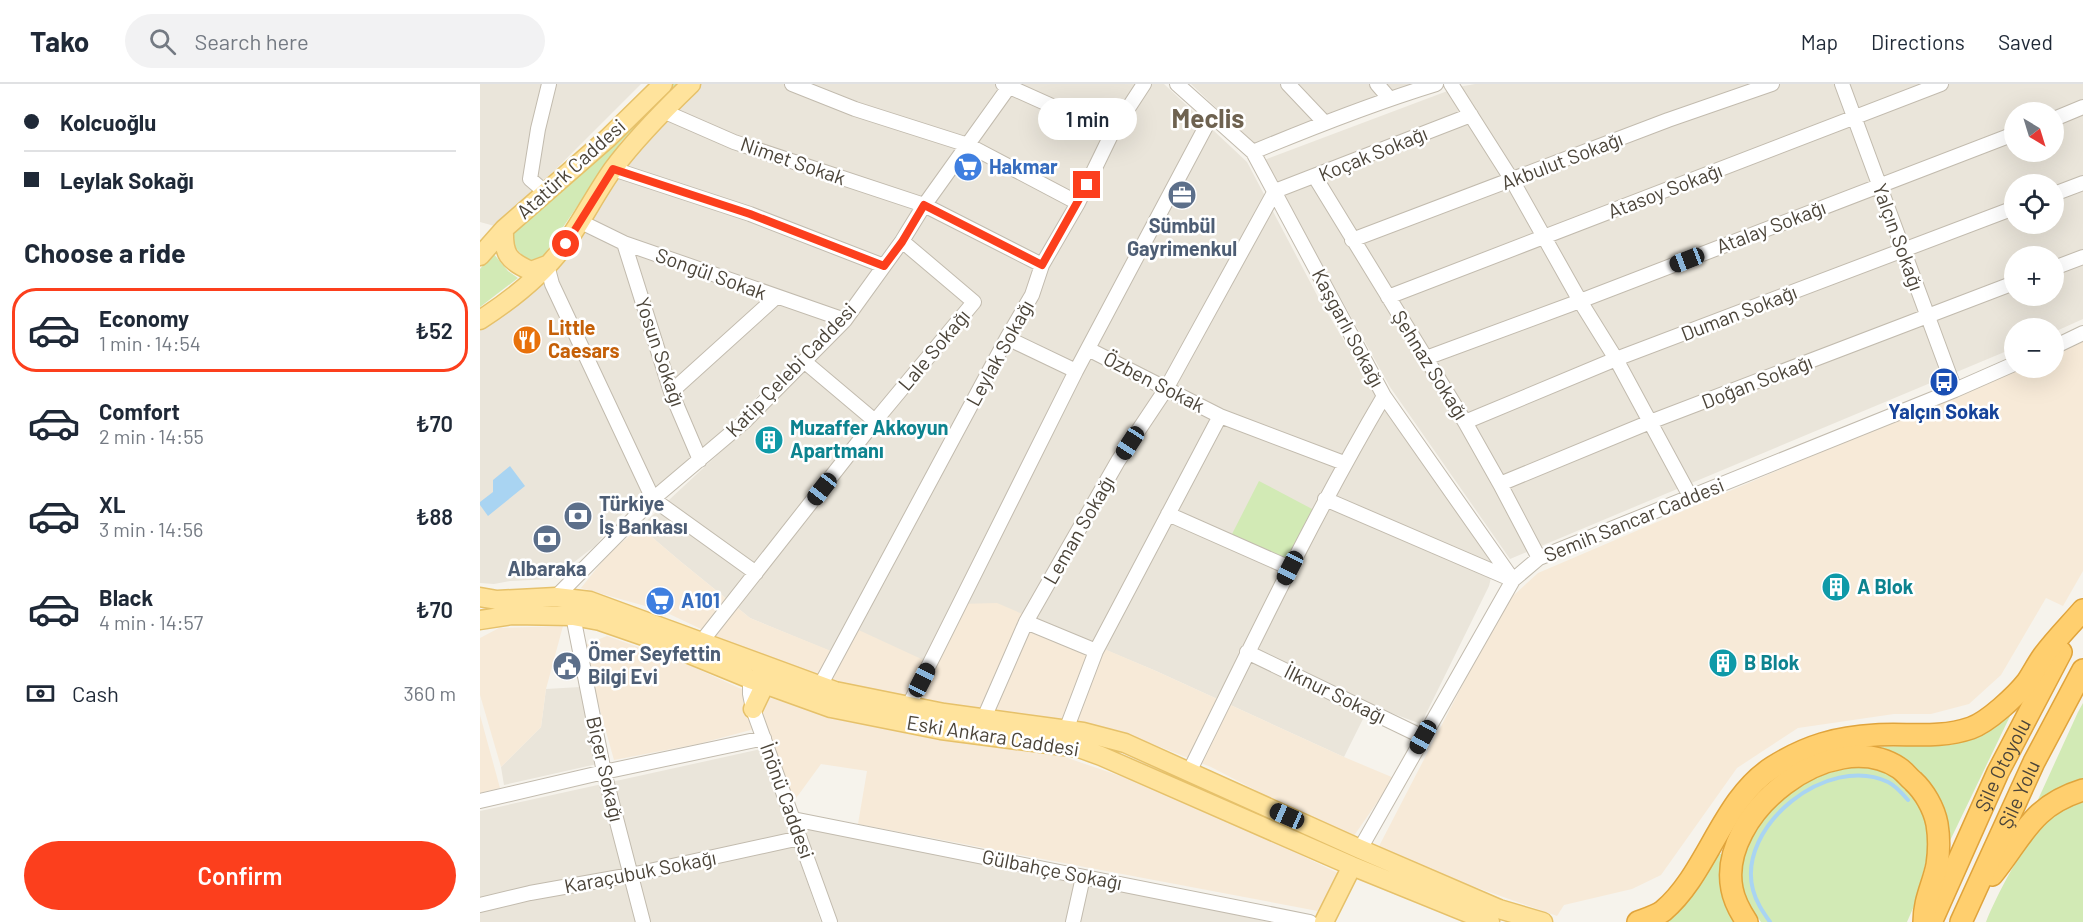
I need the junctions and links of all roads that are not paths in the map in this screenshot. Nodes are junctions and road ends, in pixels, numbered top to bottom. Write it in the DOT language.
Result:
graph roads {
  1 [pos="549,84"];
  2 [pos="663,84"];
  3 [pos="691,84"];
  4 [pos="792,84"];
  5 [pos="1144,84"];
  6 [pos="1178,84"];
  7 [pos="1288,84"];
  8 [pos="1377,84"];
  9 [pos="1436,84"];
  10 [pos="1451,84"];
  11 [pos="1772,84"];
  12 [pos="1842,84"];
  13 [pos="1941,84"];
  14 [pos="1008,85"];
  15 [pos="1389,98"];
  16 [pos="2083,108"];
  17 [pos="663,111"];
  18 [pos="1212,115"];
  19 [pos="1471,115"];
  20 [pos="2064,115"];
  21 [pos="1854,117"];
  22 [pos="1324,122"];
  23 [pos="1112,133"];
  24 [pos="2004,138"];
  25 [pos="968,145"];
  26 [pos="1253,152"];
  27 [pos="613,169"];
  28 [pos="1315,177"];
  29 [pos="1512,180"];
  30 [pos="2083,183"];
  31 [pos="1880,185"];
  32 [pos="2064,190"];
  33 [pos="1275,191"];
  34 [pos="545,192"];
  35 [pos="1078,203"];
  36 [pos="924,205"];
  37 [pos="2004,212"];
  38 [pos="579,221"];
  39 [pos="504,229"];
  40 [pos="1545,237"];
  41 [pos="1352,240"];
  42 [pos="902,242"];
  43 [pos="624,243"];
  44 [pos="1903,250"];
  45 [pos="480,256"];
  46 [pos="2083,257"];
  47 [pos="548,264"];
  48 [pos="2064,264"];
  49 [pos="1042,265"];
  50 [pos="884,266"];
  51 [pos="2004,287"];
  52 [pos="775,297"];
  53 [pos="1388,297"];
  54 [pos="1580,301"];
  55 [pos="1926,316"];
  56 [pos="480,320"];
  57 [pos="845,320"];
  58 [pos="2083,333"];
  59 [pos="1007,338"];
  60 [pos="2064,342"];
  61 [pos="1088,349"];
  62 [pos="1426,358"];
  63 [pos="1616,359"];
  64 [pos="805,362"];
  65 [pos="2004,368"];
  66 [pos="1076,371"];
  67 [pos="1166,389"];
  68 [pos="1955,390"];
  69 [pos="671,392"];
  70 [pos="1384,396"];
  71 [pos="1220,416"];
  72 [pos="875,421"];
  73 [pos="1465,422"];
  74 [pos="1650,422"];
  75 [pos="700,460"];
  76 [pos="1344,463"];
  77 [pos="1500,484"];
  78 [pos="1690,496"];
  79 [pos="653,499"];
  80 [pos="1325,499"];
  81 [pos="1168,514"];
  82 [pos="1539,558"];
  83 [pos="1290,568"];
  84 [pos="756,573"];
  85 [pos="1513,580"];
  86 [pos="480,597"];
  87 [pos="556,597"];
  88 [pos="2083,611"];
  89 [pos="573,615"];
  90 [pos="480,620"];
  91 [pos="1026,622"];
  92 [pos="702,641"];
  93 [pos="1096,651"];
  94 [pos="1247,652"];
  95 [pos="2083,670"];
  96 [pos="758,682"];
  97 [pos="820,686"];
  98 [pos="909,705"];
  99 [pos="753,709"];
  100 [pos="984,718"];
  101 [pos="1066,730"];
  102 [pos="1423,737"];
  103 [pos="764,738"];
  104 [pos="604,772"];
  105 [pos="1189,772"];
  106 [pos="2083,790"];
  107 [pos="480,801"];
  108 [pos="793,819"];
  109 [pos="800,838"];
  110 [pos="1360,849"];
  111 [pos="1352,866"];
  112 [pos="631,875"];
  113 [pos="1083,877"];
  114 [pos="480,905"];
  115 [pos="1964,914"];
  116 [pos="643,922"];
  117 [pos="830,922"];
  118 [pos="1073,922"];
  119 [pos="1311,922"];
  120 [pos="1324,922"];
  121 [pos="1490,922"];
  122 [pos="1543,922"];
  123 [pos="1638,922"];
  124 [pos="1747,922"];
  125 [pos="1924,922"];
  126 [pos="1931,922"];
  1 -- 34 [label="street"];
  2 -- 34 [label="main road, Atatürk Caddesi"];
  3 -- 17 [label="main road, Atatürk Caddesi"];
  4 -- 25 [label="street"];
  5 -- 23 [label="street, Leylak Sokağı"];
  6 -- 18 [label="street, Kaşgarlı Sokağı"];
  7 -- 22 [label="street"];
  8 -- 15 [label="street"];
  9 -- 15 [label="street"];
  10 -- 19 [label="street"];
  11 -- 29 [label="street, Akbulut Sokağı"];
  12 -- 21 [label="street, Yalçın Sokağı"];
  13 -- 21 [label="street, Atasoy Sokağı"];
  14 -- 23 [label="street"];
  14 -- 25 [label="street, Katip Çelebi Caddesi"];
  15 -- 22 [label="street"];
  16 -- 20 [label="street"];
  17 -- 27 [label="main road, Atatürk Caddesi"];
  17 -- 36 [label="street, Nimet Sokak"];
  18 -- 26 [label="street, Kaşgarlı Sokağı"];
  18 -- 61 [label="street"];
  19 -- 28 [label="street, Koçak Sokağı"];
  19 -- 29 [label="street"];
  21 -- 31 [label="street, Yalçın Sokağı"];
  21 -- 40 [label="street, Atasoy Sokağı"];
  22 -- 26 [label="street"];
  23 -- 35 [label="street, Leylak Sokağı"];
  24 -- 31 [label="street, Atalay Sokağı"];
  25 -- 35 [label="street"];
  25 -- 36 [label="street, Katip Çelebi Caddesi"];
  26 -- 33 [label="street, Kaşgarlı Sokağı"];
  27 -- 38 [label="main road, Atatürk Caddesi"];
  27 -- 50 [label="street"];
  28 -- 33 [label="street, Koçak Sokağı"];
  28 -- 41 [label="street, Şehnaz Sokağı"];
  29 -- 40 [label="street"];
  29 -- 41 [label="street, Akbulut Sokağı"];
  30 -- 32 [label="street"];
  31 -- 44 [label="street, Yalçın Sokağı"];
  31 -- 54 [label="street, Atalay Sokağı"];
  33 -- 67 [label="street, Leman Sokağı"];
  33 -- 70 [label="street, Kaşgarlı Sokağı"];
  34 -- 39 [label="main road, Atatürk Caddesi"];
  35 -- 49 [label="street, Leylak Sokağı"];
  36 -- 42 [label="street, Katip Çelebi Caddesi"];
  36 -- 49 [label="street, Nimet Sokak"];
  37 -- 44 [label="street, Duman Sokağı"];
  38 -- 43 [label="street, Songül Sokak"];
  38 -- 47 [label="main road, Atatürk Caddesi"];
  39 -- 45 [label="main road, Atatürk Caddesi"];
  39 -- 47 [label="main road"];
  40 -- 53 [label="street, Atasoy Sokağı"];
  40 -- 54 [label="street"];
  41 -- 53 [label="street, Şehnaz Sokağı"];
  42 -- 50 [label="street, Katip Çelebi Caddesi"];
  42 -- 72 [label="street, Lale Sokağı"];
  43 -- 52 [label="street, Songül Sokak"];
  43 -- 69 [label="street, Yosun Sokağı"];
  44 -- 55 [label="street, Yalçın Sokağı"];
  44 -- 63 [label="street, Duman Sokağı"];
  46 -- 48 [label="street"];
  47 -- 56 [label="main road, Atatürk Caddesi"];
  47 -- 79 [label="street"];
  49 -- 59 [label="street, Leylak Sokağı"];
  50 -- 57 [label="street, Katip Çelebi Caddesi"];
  51 -- 55 [label="street, Doğan Sokağı"];
  52 -- 57 [label="street, Songül Sokak"];
  52 -- 69 [label="street"];
  53 -- 62 [label="street, Şehnaz Sokağı"];
  54 -- 62 [label="street, Atalay Sokağı"];
  54 -- 63 [label="street"];
  55 -- 68 [label="street, Yalçın Sokağı"];
  55 -- 74 [label="street, Doğan Sokağı"];
  57 -- 64 [label="street, Katip Çelebi Caddesi"];
  58 -- 60 [label="street"];
  59 -- 66 [label="street"];
  59 -- 97 [label="street, Leylak Sokağı"];
  61 -- 66 [label="street"];
  61 -- 67 [label="street, Özben Sokak"];
  62 -- 73 [label="street, Şehnaz Sokağı"];
  63 -- 73 [label="street, Duman Sokağı"];
  63 -- 74 [label="street"];
  64 -- 72 [label="street"];
  64 -- 75 [label="street, Katip Çelebi Caddesi"];
  65 -- 68 [label="street, Semih Sancar Caddesi"];
  66 -- 98 [label="street"];
  67 -- 71 [label="street, Özben Sokak"];
  67 -- 91 [label="street, Leman Sokağı"];
  68 -- 78 [label="street, Semih Sancar Caddesi"];
  69 -- 75 [label="street, Yosun Sokağı"];
  70 -- 76 [label="street"];
  70 -- 85 [label="street, Kaşgarlı Sokağı"];
  71 -- 76 [label="street, Özben Sokak"];
  71 -- 81 [label="street"];
  72 -- 84 [label="street, Lale Sokağı"];
  73 -- 77 [label="street, Şehnaz Sokağı"];
  74 -- 77 [label="street, Doğan Sokağı"];
  74 -- 78 [label="street"];
  75 -- 79 [label="street, Katip Çelebi Caddesi"];
  76 -- 80 [label="street"];
  77 -- 82 [label="street, Şehnaz Sokağı"];
  78 -- 82 [label="street, Semih Sancar Caddesi"];
  79 -- 84 [label="street"];
  79 -- 87 [label="street, Katip Çelebi Caddesi"];
  80 -- 83 [label="street"];
  80 -- 85 [label="street"];
  81 -- 83 [label="street"];
  81 -- 93 [label="street"];
  82 -- 85 [label="street, Semih Sancar Caddesi"];
  83 -- 94 [label="street"];
  84 -- 92 [label="street, Lale Sokağı"];
  85 -- 102 [label="street, Semih Sancar Caddesi"];
  86 -- 87 [label="main road, Eski Ankara Caddesi"];
  87 -- 92 [label="main road, Eski Ankara Caddesi"];
  88 -- 123 [label="highway"];
  88 -- 126 [label="highway, Şile Otoyolu"];
  89 -- 90 [label="main road, Eski Ankara Caddesi"];
  89 -- 96 [label="main road, Eski Ankara Caddesi"];
  89 -- 104 [label="street, Biçer Sokağı"];
  91 -- 93 [label="street"];
  91 -- 100 [label="street, Leman Sokağı"];
  92 -- 97 [label="main road, Eski Ankara Caddesi"];
  93 -- 101 [label="street"];
  94 -- 102 [label="street, İlknur Sokağı"];
  94 -- 105 [label="street"];
  95 -- 115 [label="highway, Şile Yolu"];
  96 -- 98 [label="main road"];
  96 -- 99 [label="main road"];
  96 -- 111 [label="main road, Eski Ankara Caddesi"];
  97 -- 98 [label="main road, Eski Ankara Caddesi"];
  98 -- 100 [label="main road, Eski Ankara Caddesi"];
  99 -- 103 [label="street, İnönü Caddesi"];
  100 -- 101 [label="main road, Eski Ankara Caddesi"];
  101 -- 105 [label="main road, Eski Ankara Caddesi"];
  102 -- 110 [label="street, Semih Sancar Caddesi"];
  103 -- 104 [label="street"];
  103 -- 108 [label="street, İnönü Caddesi"];
  104 -- 107 [label="street"];
  104 -- 112 [label="street, Biçer Sokağı"];
  105 -- 110 [label="main road, Eski Ankara Caddesi"];
  106 -- 115 [label="highway"];
  108 -- 109 [label="street, İnönü Caddesi"];
  108 -- 113 [label="street, Gülbahçe Sokağı"];
  109 -- 112 [label="street, Karaçubuk Sokağı"];
  109 -- 117 [label="street, İnönü Caddesi"];
  110 -- 122 [label="main road, Eski Ankara Caddesi"];
  111 -- 120 [label="main road"];
  111 -- 121 [label="main road, Eski Ankara Caddesi"];
  112 -- 114 [label="street, Karaçubuk Sokağı"];
  112 -- 116 [label="street, Biçer Sokağı"];
  113 -- 118 [label="street"];
  113 -- 119 [label="street, Gülbahçe Sokağı"];
  124 -- 125 [label="highway"];
}
